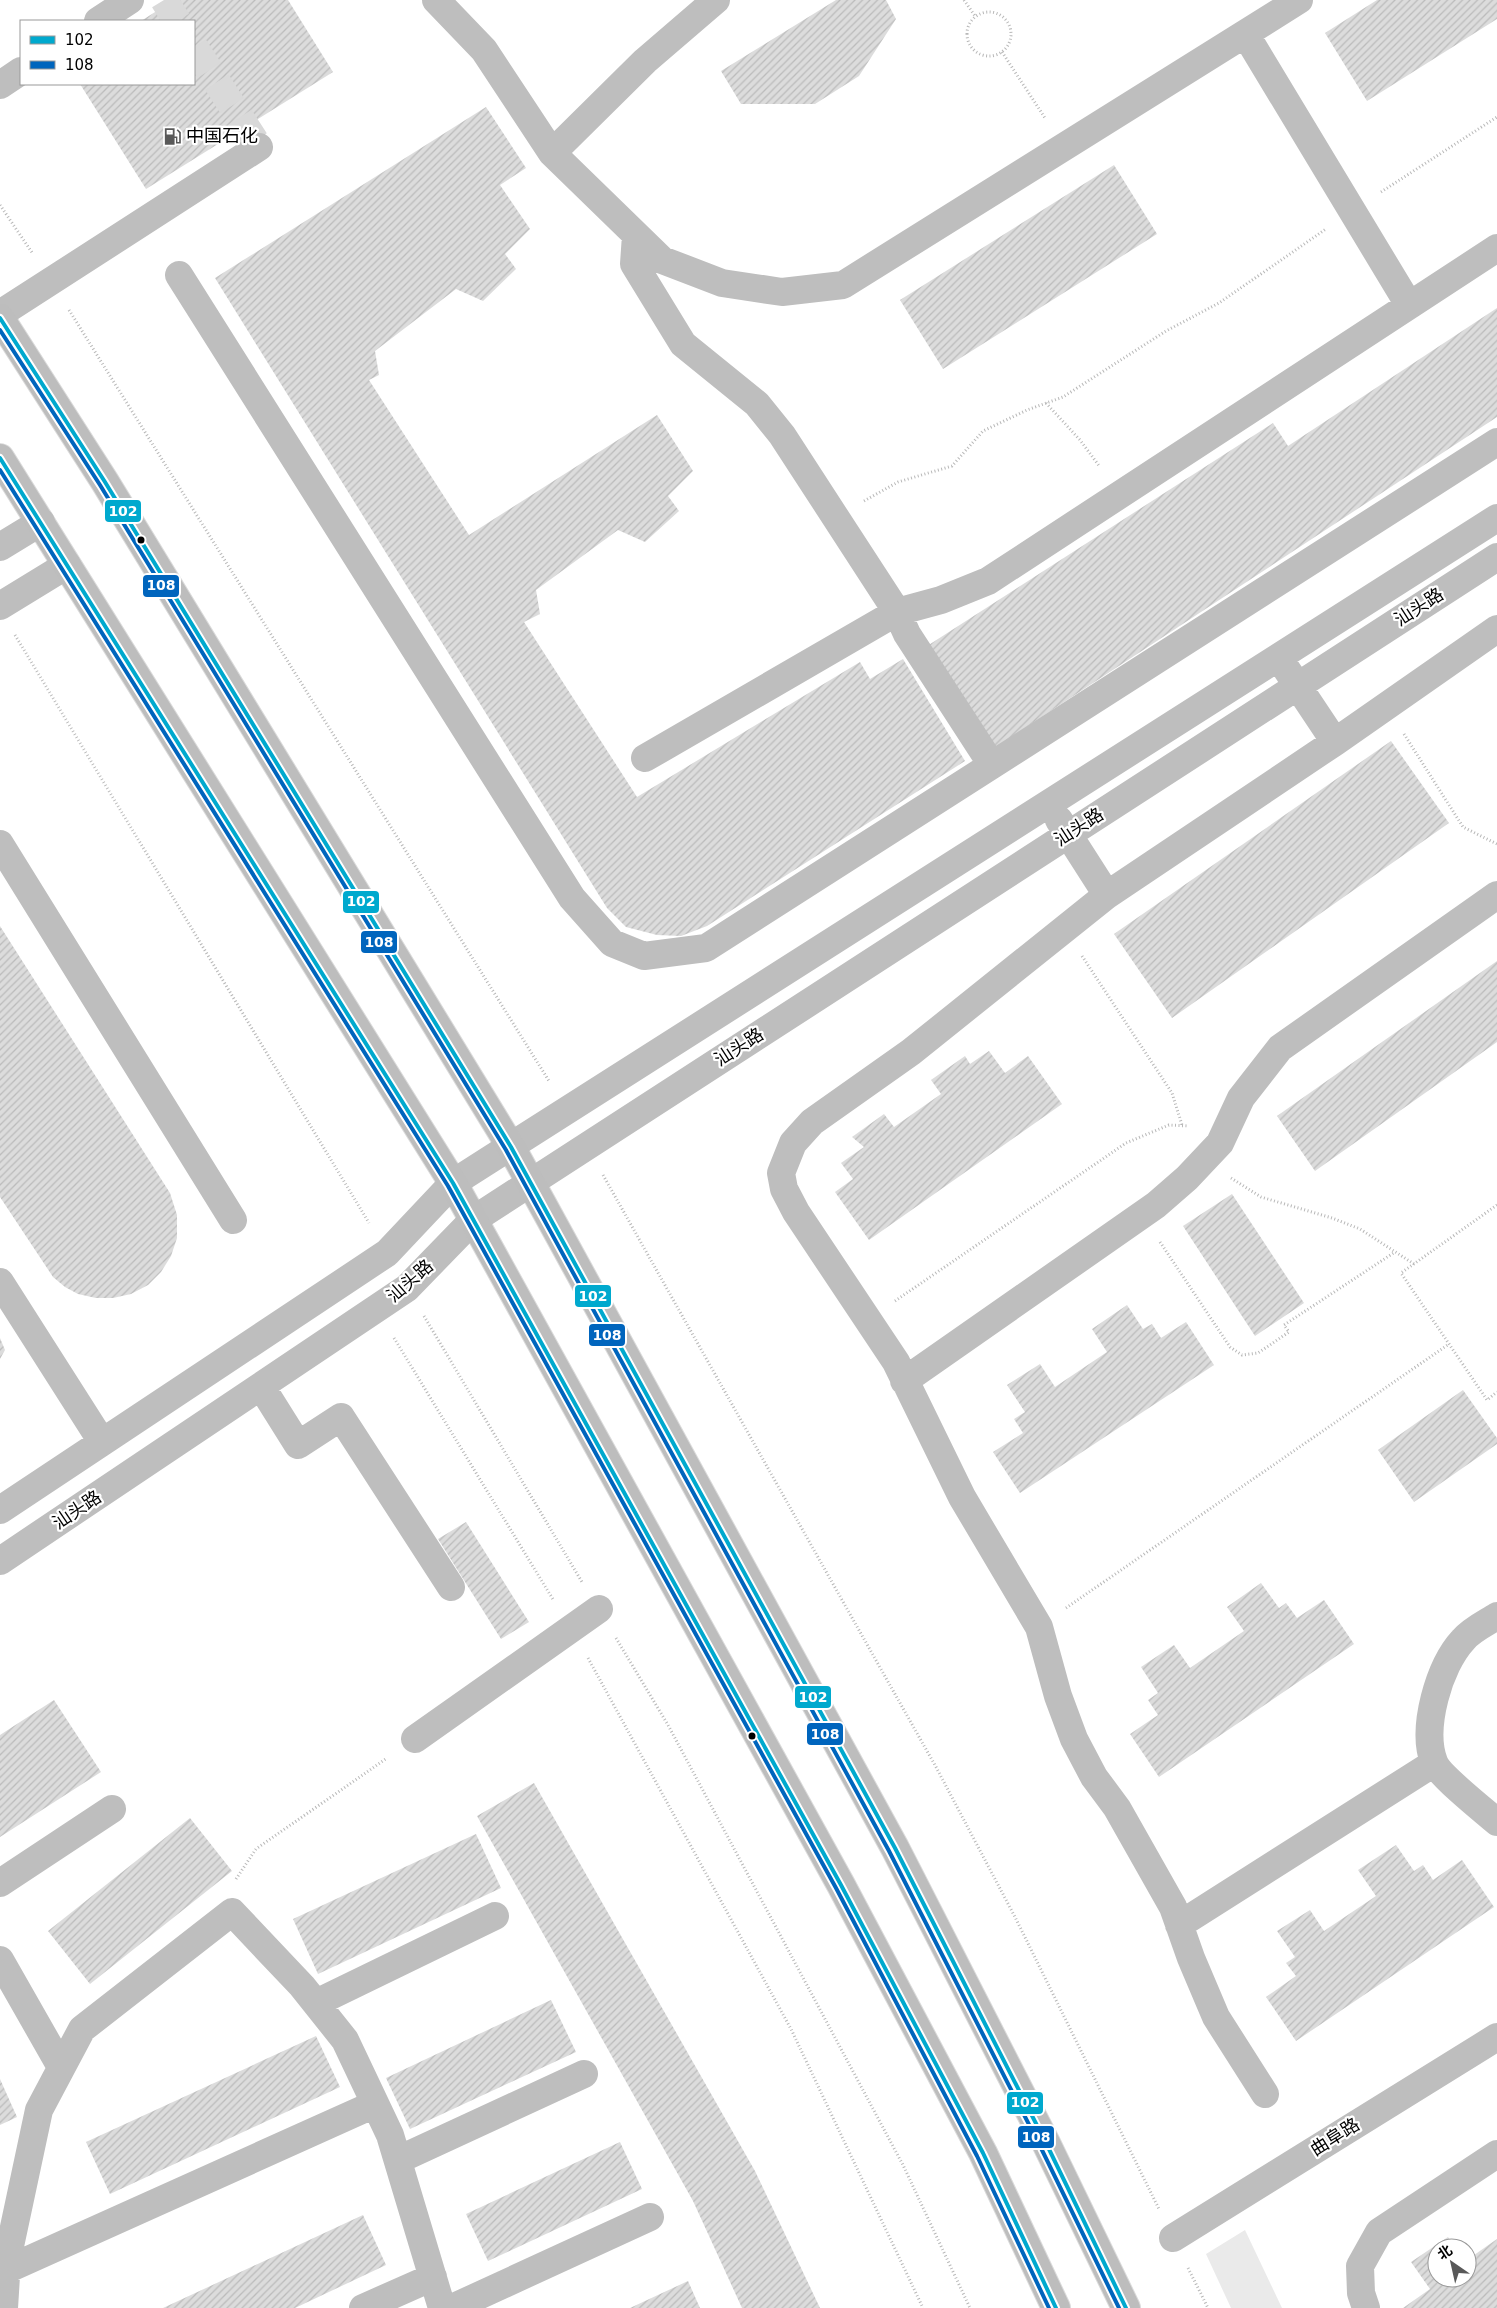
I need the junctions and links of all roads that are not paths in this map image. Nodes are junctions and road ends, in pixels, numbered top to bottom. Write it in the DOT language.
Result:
graph roads {
  1 [pos="130,0"];
  2 [pos="436,0"];
  3 [pos="716,0"];
  4 [pos="1299,0"];
  5 [pos="100,20"];
  6 [pos="1246,35"];
  7 [pos="20,72"];
  8 [pos="0,85"];
  9 [pos="259,148"];
  10 [pos="552,153"];
  11 [pos="636,234"];
  12 [pos="1497,248"];
  13 [pos="179,275"];
  14 [pos="1409,305"];
  15 [pos="0,314"];
  16 [pos="0,318"];
  17 [pos="1497,442"];
  18 [pos="0,458"];
  19 [pos="1497,518"];
  20 [pos="40,522"];
  21 [pos="0,547"];
  22 [pos="1497,557"];
  23 [pos="67,565"];
  24 [pos="897,612"];
  25 [pos="5,617"];
  26 [pos="1497,629"];
  27 [pos="1279,658"];
  28 [pos="1298,686"];
  29 [pos="1335,742"];
  30 [pos="645,758"];
  31 [pos="992,766"];
  32 [pos="1048,804"];
  33 [pos="1068,834"];
  34 [pos="0,844"];
  35 [pos="1497,895"];
  36 [pos="1107,896"];
  37 [pos="512,1146"];
  38 [pos="531,1182"];
  39 [pos="453,1183"];
  40 [pos="232,1220"];
  41 [pos="473,1220"];
  42 [pos="0,1282"];
  43 [pos="904,1381"];
  44 [pos="261,1386"];
  45 [pos="102,1442"];
  46 [pos="0,1510"];
  47 [pos="0,1561"];
  48 [pos="451,1587"];
  49 [pos="599,1609"];
  50 [pos="1497,1616"];
  51 [pos="415,1739"];
  52 [pos="1434,1763"];
  53 [pos="112,1809"];
  54 [pos="1497,1822"];
  55 [pos="0,1883"];
  56 [pos="495,1916"];
  57 [pos="1179,1925"];
  58 [pos="0,1960"];
  59 [pos="316,2003"];
  60 [pos="1497,2037"];
  61 [pos="62,2067"];
  62 [pos="584,2074"];
  63 [pos="1265,2094"];
  64 [pos="375,2104"];
  65 [pos="1497,2154"];
  66 [pos="398,2160"];
  67 [pos="9,2211"];
  68 [pos="650,2217"];
  69 [pos="1174,2238"];
  70 [pos="6,2270"];
  71 [pos="432,2277"];
  72 [pos="4,2308"];
  73 [pos="363,2308"];
  74 [pos="442,2308"];
  75 [pos="452,2308"];
  76 [pos="1056,2308"];
  77 [pos="1126,2308"];
  78 [pos="1366,2308"];
  1 -- 5 [label="street"];
  2 -- 10 [label="street"];
  3 -- 10 [label="street"];
  4 -- 6 [label="street"];
  6 -- 11 [label="street"];
  6 -- 14 [label="street"];
  7 -- 8 [label="street"];
  9 -- 15 [label="street"];
  10 -- 11 [label="street"];
  11 -- 24 [label="street"];
  12 -- 14 [label="street"];
  13 -- 31 [label="street"];
  14 -- 24 [label="street"];
  16 -- 37 [label="main road"];
  17 -- 31 [label="street"];
  18 -- 20 [label="main road"];
  19 -- 27 [label="street, 汕头路"];
  20 -- 21 [label="street"];
  20 -- 23 [label="main road"];
  22 -- 28 [label="street, 汕头路"];
  23 -- 25 [label="street"];
  23 -- 39 [label="main road"];
  24 -- 30 [label="street"];
  24 -- 31 [label="street"];
  26 -- 29 [label="street"];
  27 -- 28 [label="street"];
  27 -- 32 [label="street, 汕头路"];
  28 -- 29 [label="street"];
  28 -- 33 [label="street, 汕头路"];
  29 -- 36 [label="street"];
  32 -- 33 [label="street"];
  32 -- 37 [label="street, 汕头路"];
  33 -- 36 [label="street"];
  33 -- 38 [label="street, 汕头路"];
  34 -- 40 [label="street"];
  35 -- 43 [label="street"];
  36 -- 43 [label="street"];
  37 -- 38 [label="main road"];
  37 -- 39 [label="street, 汕头路"];
  38 -- 41 [label="street, 汕头路"];
  38 -- 77 [label="main road"];
  39 -- 41 [label="main road"];
  39 -- 45 [label="street, 汕头路"];
  41 -- 44 [label="street, 汕头路"];
  41 -- 76 [label="main road"];
  42 -- 45 [label="street"];
  43 -- 57 [label="street"];
  44 -- 47 [label="street, 汕头路"];
  44 -- 48 [label="street"];
  45 -- 46 [label="street, 汕头路"];
  49 -- 51 [label="street"];
  50 -- 52 [label="street"];
  52 -- 54 [label="street"];
  52 -- 57 [label="street"];
  53 -- 55 [label="street"];
  56 -- 59 [label="street"];
  57 -- 63 [label="street"];
  58 -- 61 [label="street"];
  59 -- 61 [label="street"];
  59 -- 64 [label="street"];
  60 -- 69 [label="street, 曲阜路"];
  61 -- 67 [label="street"];
  62 -- 66 [label="street"];
  64 -- 66 [label="street"];
  64 -- 70 [label="street"];
  65 -- 78 [label="street"];
  66 -- 71 [label="street"];
  67 -- 70 [label="street"];
  68 -- 75 [label="street"];
  70 -- 72 [label="street"];
  71 -- 73 [label="street"];
  71 -- 74 [label="street"];
}
